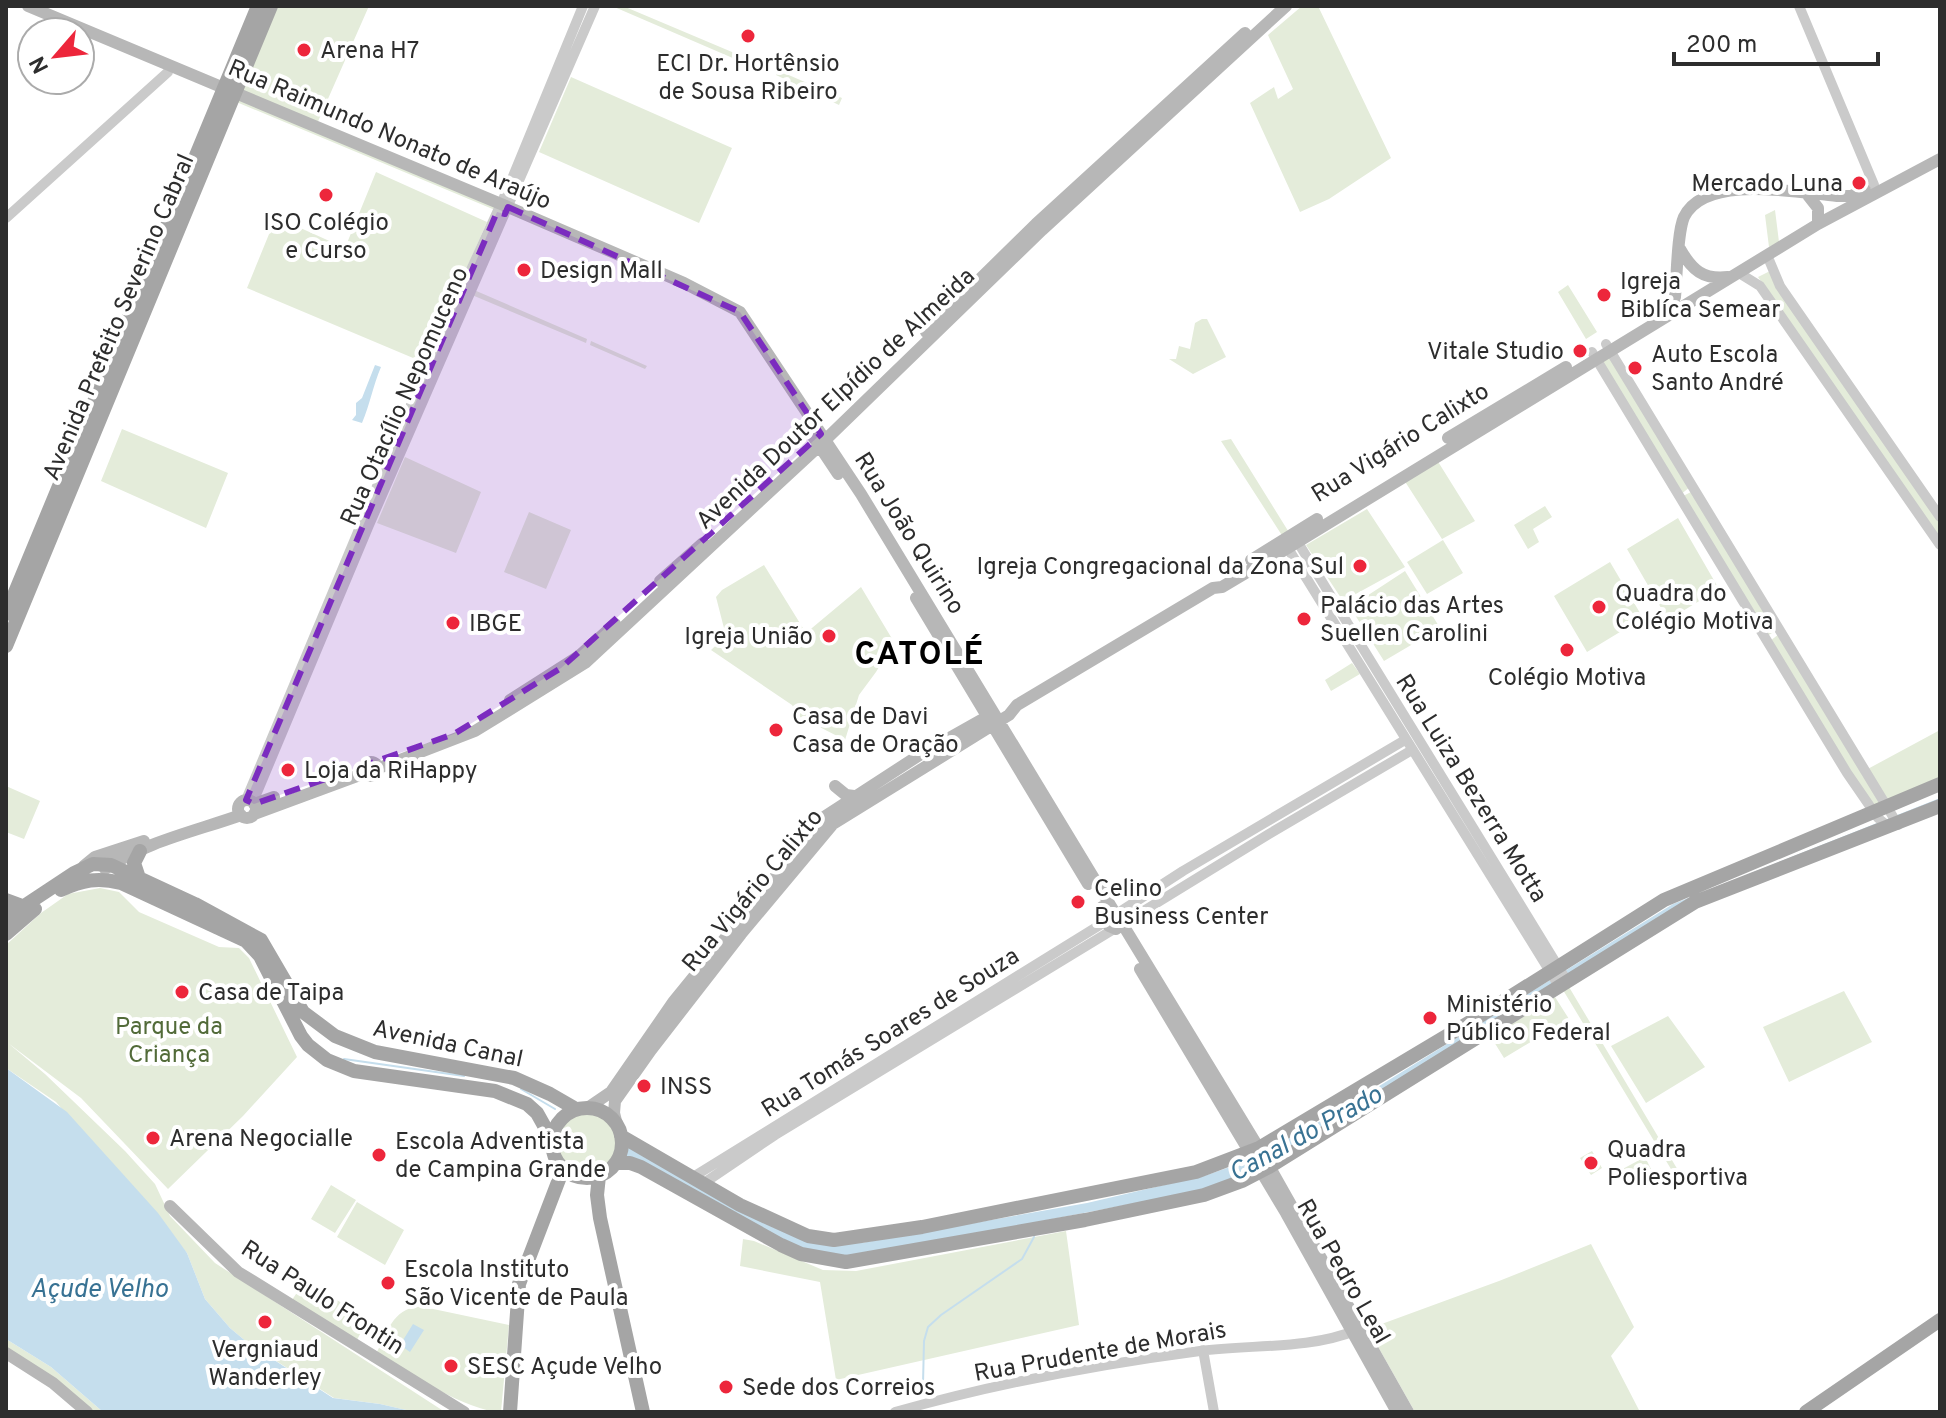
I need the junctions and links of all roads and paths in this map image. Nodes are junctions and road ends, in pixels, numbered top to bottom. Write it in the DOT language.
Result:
graph roads {
  1 [pos="16,6"];
  2 [pos="28,6"];
  3 [pos="258,6"];
  4 [pos="271,6"];
  5 [pos="583,6"];
  6 [pos="595,6"];
  7 [pos="1273,6"];
  8 [pos="1286,6"];
  9 [pos="1799,6"];
  10 [pos="39,16"];
  11 [pos="96,41"];
  12 [pos="168,72"];
  13 [pos="228,95"];
  14 [pos="1940,151"];
  15 [pos="1940,159"];
  16 [pos="1874,185"];
  17 [pos="1807,194"];
  18 [pos="503,209"];
  19 [pos="6,218"];
  20 [pos="1818,224"];
  21 [pos="1680,249"];
  22 [pos="1767,255"];
  23 [pos="1736,274"];
  24 [pos="731,310"];
  25 [pos="938,326"];
  26 [pos="1608,347"];
  27 [pos="1594,355"];
  28 [pos="820,440"];
  29 [pos="1940,517"];
  30 [pos="1290,541"];
  31 [pos="1940,545"];
  32 [pos="1323,595"];
  33 [pos="6,614"];
  34 [pos="6,646"];
  35 [pos="975,697"];
  36 [pos="994,719"];
  37 [pos="968,727"];
  38 [pos="1405,740"];
  39 [pos="1412,750"];
  40 [pos="1940,784"];
  41 [pos="835,786"];
  42 [pos="854,796"];
  43 [pos="1940,806"];
  44 [pos="248,808"];
  45 [pos="1888,818"];
  46 [pos="1478,845"];
  47 [pos="140,851"];
  48 [pos="111,865"];
  49 [pos="82,874"];
  50 [pos="139,878"];
  51 [pos="6,900"];
  52 [pos="25,907"];
  53 [pos="6,918"];
  54 [pos="1116,921"];
  55 [pos="6,934"];
  56 [pos="1559,977"];
  57 [pos="313,1022"];
  58 [pos="301,1036"];
  59 [pos="582,1108"];
  60 [pos="619,1131"];
  61 [pos="551,1138"];
  62 [pos="1255,1152"];
  63 [pos="616,1163"];
  64 [pos="1265,1168"];
  65 [pos="563,1169"];
  66 [pos="599,1176"];
  67 [pos="698,1180"];
  68 [pos="170,1206"];
  69 [pos="1940,1320"];
  70 [pos="1356,1331"];
  71 [pos="1203,1350"];
  72 [pos="6,1353"];
  73 [pos="87,1412"];
  74 [pos="464,1412"];
  75 [pos="510,1412"];
  76 [pos="643,1412"];
  77 [pos="895,1412"];
  78 [pos="1214,1412"];
  79 [pos="1397,1412"];
  80 [pos="1408,1412"];
  81 [pos="1806,1412"];
  1 -- 10 [label="main road, Rua Raimundo Nonato de Araújo"];
  2 -- 13 [label="main road, Rua Raimundo Nonato de Araújo"];
  3 -- 13 [label="main road, Avenida Prefeito Severino Cabral"];
  4 -- 13 [label="main road, Avenida Prefeito Severino Cabral"];
  5 -- 18 [label="street, Rua Otacílio Nepomuceno"];
  6 -- 18 [label="street, Rua Otacílio Nepomuceno"];
  7 -- 25 [label="main road, Avenida Doutor Elpídio de Almeida"];
  8 -- 25 [label="main road, Avenida Doutor Elpídio de Almeida"];
  9 -- 16 [label="street"];
  11 -- 12 [label="main road, Rua Raimundo Nonato de Araújo"];
  12 -- 13 [label="main road, Rua Raimundo Nonato de Araújo"];
  12 -- 19 [label="street"];
  13 -- 18 [label="main road, Rua Raimundo Nonato de Araújo"];
  13 -- 33 [label="main road, Avenida Prefeito Severino Cabral"];
  13 -- 34 [label="main road, Avenida Prefeito Severino Cabral"];
  14 -- 16 [label="main road, Rua Vigário Calixto"];
  15 -- 20 [label="main road, Rua Vigário Calixto"];
  16 -- 17 [label="main road, Rua Vigário Calixto"];
  17 -- 20 [label="main road"];
  17 -- 21 [label="main road, Rua Vigário Calixto"];
  18 -- 24 [label="main road, Rua Raimundo Nonato de Araújo"];
  18 -- 44 [label="street, Rua Otacílio Nepomuceno"];
  20 -- 22 [label="main road, Rua Vigário Calixto"];
  21 -- 23 [label="main road"];
  21 -- 26 [label="main road, Rua Vigário Calixto"];
  22 -- 23 [label="main road, Rua Vigário Calixto"];
  22 -- 29 [label="street"];
  23 -- 26 [label="main road, Rua Vigário Calixto"];
  23 -- 31 [label="street"];
  24 -- 28 [label="main road, Rua João Quirino"];
  25 -- 28 [label="main road, Avenida Doutor Elpídio de Almeida"];
  26 -- 27 [label="main road, Rua Vigário Calixto"];
  26 -- 45 [label="street"];
  27 -- 30 [label="main road, Rua Vigário Calixto"];
  27 -- 45 [label="street"];
  28 -- 35 [label="main road, Rua João Quirino"];
  28 -- 36 [label="main road, Rua João Quirino"];
  28 -- 44 [label="main road, Avenida Doutor Elpídio de Almeida"];
  30 -- 32 [label="street, Rua Luiza Bezerra Motta"];
  30 -- 36 [label="main road, Rua Vigário Calixto"];
  32 -- 38 [label="street, Rua Luiza Bezerra Motta"];
  32 -- 46 [label="street, Rua Luiza Bezerra Motta"];
  35 -- 36 [label="main road, Rua João Quirino"];
  35 -- 37 [label="main road"];
  36 -- 37 [label="main road, Rua Vigário Calixto"];
  36 -- 54 [label="main road, Rua João Quirino"];
  36 -- 60 [label="main road, Rua Vigário Calixto"];
  37 -- 42 [label="main road, Rua Vigário Calixto"];
  38 -- 39 [label="street, Rua Luiza Bezerra Motta"];
  38 -- 54 [label="street, Rua Tomás Soares de Souza"];
  39 -- 46 [label="street, Rua Luiza Bezerra Motta"];
  39 -- 54 [label="street, Rua Tomás Soares de Souza"];
  40 -- 45 [label="main road"];
  41 -- 42 [label="main road"];
  42 -- 59 [label="main road, Rua Vigário Calixto"];
  43 -- 45 [label="main road"];
  44 -- 47 [label="main road"];
  44 -- 49 [label="main road"];
  45 -- 56 [label="main road"];
  45 -- 56 [label="main road"];
  46 -- 56 [label="street, Rua Luiza Bezerra Motta"];
  47 -- 48 [label="main road"];
  47 -- 50 [label="main road"];
  48 -- 49 [label="main road"];
  48 -- 50 [label="main road, Avenida Canal"];
  49 -- 52 [label="main road"];
  49 -- 55 [label="main road"];
  49 -- 58 [label="main road, Avenida Canal"];
  50 -- 57 [label="main road, Avenida Canal"];
  51 -- 52 [label="main road"];
  52 -- 53 [label="main road"];
  54 -- 62 [label="main road, Rua João Quirino"];
  54 -- 67 [label="street, Rua Tomás Soares de Souza"];
  56 -- 62 [label="main road"];
  56 -- 64 [label="main road"];
  57 -- 58 [label="main road"];
  57 -- 59 [label="main road, Avenida Canal"];
  58 -- 61 [label="main road, Avenida Canal"];
  59 -- 60 [label="main road"];
  59 -- 61 [label="main road"];
  60 -- 63 [label="main road"];
  60 -- 67 [label="main road"];
  61 -- 65 [label="main road"];
  62 -- 64 [label="main road, Rua Pedro Leal"];
  62 -- 67 [label="main road"];
  63 -- 64 [label="main road"];
  63 -- 66 [label="main road"];
  64 -- 70 [label="main road, Rua Pedro Leal"];
  65 -- 66 [label="main road"];
  65 -- 75 [label="main road"];
  66 -- 76 [label="main road"];
  68 -- 74 [label="main road, Rua Paulo Frontin"];
  69 -- 81 [label="main road"];
  70 -- 71 [label="street, Rua Prudente de Morais"];
  70 -- 79 [label="main road, Rua Pedro Leal"];
  70 -- 80 [label="main road, Rua Pedro Leal"];
  71 -- 77 [label="street, Rua Prudente de Morais"];
  71 -- 78 [label="street"];
  72 -- 73 [label="main road"];
}
